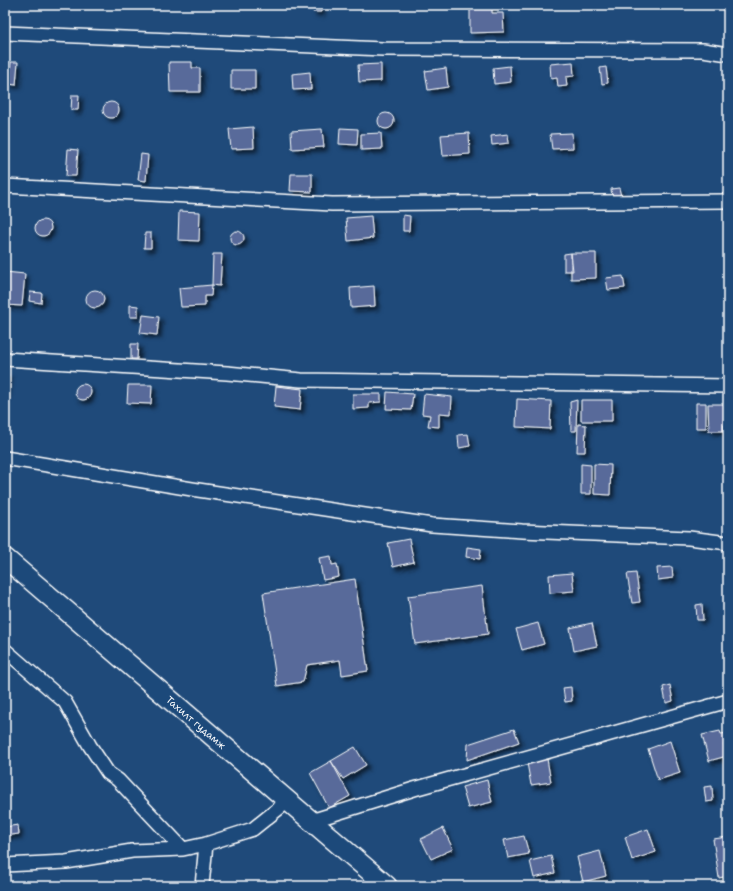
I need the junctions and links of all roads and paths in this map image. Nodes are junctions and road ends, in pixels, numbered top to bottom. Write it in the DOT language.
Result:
graph roads {
  1 [pos="5,33"];
  2 [pos="728,54"];
  3 [pos="5,186"];
  4 [pos="728,201"];
  5 [pos="5,359"];
  6 [pos="728,386"];
  7 [pos="5,458"];
  8 [pos="728,543"];
  9 [pos="5,558"];
  10 [pos="5,650"];
  11 [pos="728,701"];
  12 [pos="288,801"];
  13 [pos="311,821"];
  14 [pos="206,844"];
  15 [pos="183,849"];
  16 [pos="5,865"];
  17 [pos="202,886"];
  18 [pos="387,886"];
  1 -- 2 [label="street"];
  3 -- 4 [label="street"];
  5 -- 6 [label="street"];
  7 -- 8 [label="street"];
  9 -- 12 [label="main road, Тахилт гудамж"];
  10 -- 15 [label="street"];
  11 -- 13 [label="street"];
  12 -- 13 [label="main road, Тахилт гудамж"];
  12 -- 14 [label="street"];
  13 -- 18 [label="main road, Тахилт гудамж"];
  14 -- 15 [label="street"];
  14 -- 17 [label="street"];
  15 -- 16 [label="street"];
}
